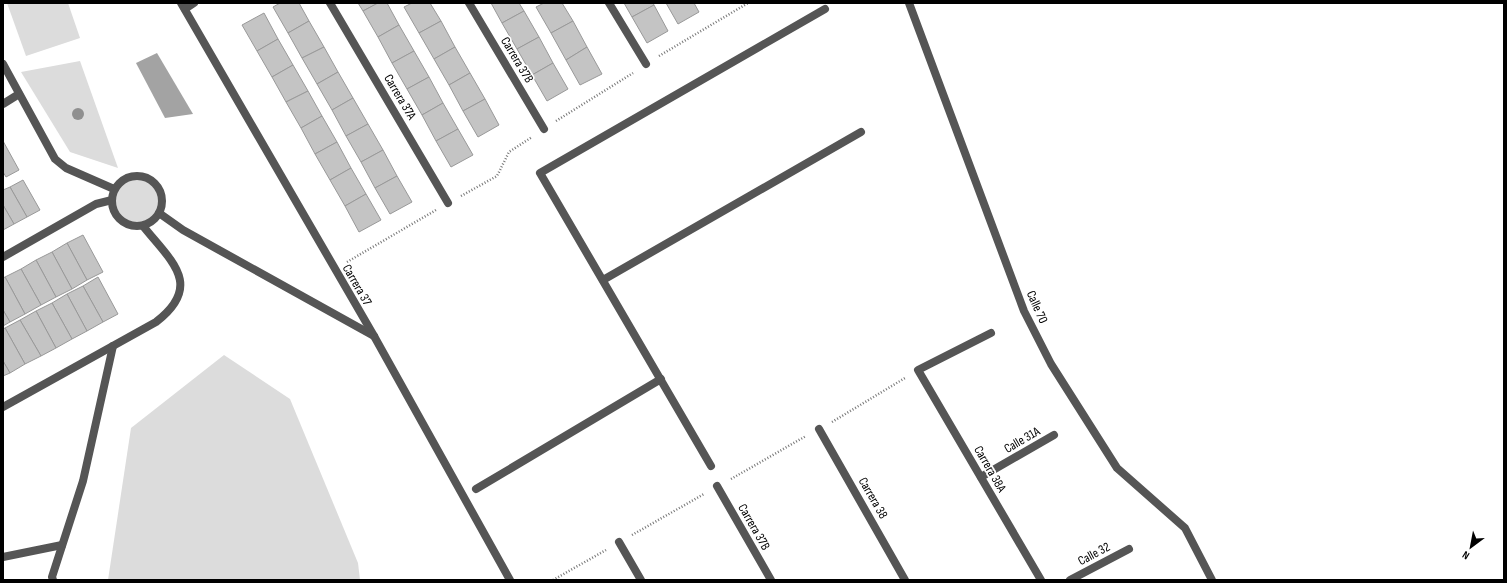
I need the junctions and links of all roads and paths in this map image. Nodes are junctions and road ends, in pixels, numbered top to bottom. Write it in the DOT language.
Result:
graph roads {
  1 [pos="194,3"];
  2 [pos="330,3"];
  3 [pos="469,3"];
  4 [pos="609,3"];
  5 [pos="909,3"];
  6 [pos="183,6"];
  7 [pos="825,9"];
  8 [pos="3,64"];
  9 [pos="646,64"];
  10 [pos="20,94"];
  11 [pos="3,104"];
  12 [pos="544,128"];
  13 [pos="861,132"];
  14 [pos="114,189"];
  15 [pos="112,200"];
  16 [pos="448,203"];
  17 [pos="159,212"];
  18 [pos="143,226"];
  19 [pos="3,257"];
  20 [pos="603,280"];
  21 [pos="992,333"];
  22 [pos="374,336"];
  23 [pos="113,346"];
  24 [pos="918,370"];
  25 [pos="661,379"];
  26 [pos="3,407"];
  27 [pos="819,429"];
  28 [pos="1054,435"];
  29 [pos="711,466"];
  30 [pos="981,477"];
  31 [pos="717,486"];
  32 [pos="476,490"];
  33 [pos="620,542"];
  34 [pos="62,545"];
  35 [pos="1129,549"];
  36 [pos="3,557"];
  37 [pos="53,580"];
  38 [pos="510,580"];
  39 [pos="553,580"];
  40 [pos="641,580"];
  41 [pos="771,580"];
  42 [pos="905,580"];
  43 [pos="1042,580"];
  44 [pos="1070,580"];
  45 [pos="1212,580"];
  1 -- 6 [label="street"];
  2 -- 16 [label="street, Carrera 37A"];
  3 -- 12 [label="street, Carrera 37B"];
  4 -- 9 [label="street"];
  5 -- 45 [label="street, Calle 70"];
  6 -- 22 [label="street, Carrera 37"];
  7 -- 20 [label="street"];
  8 -- 10 [label="street"];
  10 -- 11 [label="street"];
  10 -- 14 [label="street"];
  13 -- 20 [label="street"];
  14 -- 15 [label="street"];
  14 -- 17 [label="street"];
  15 -- 18 [label="street"];
  15 -- 19 [label="street"];
  17 -- 18 [label="street"];
  17 -- 22 [label="street"];
  18 -- 23 [label="street"];
  20 -- 25 [label="street"];
  21 -- 24 [label="street"];
  22 -- 38 [label="street, Carrera 37"];
  23 -- 26 [label="street"];
  23 -- 34 [label="street"];
  24 -- 27 [label="path"];
  24 -- 30 [label="street, Carrera 38A"];
  25 -- 29 [label="street"];
  25 -- 32 [label="street"];
  27 -- 31 [label="path"];
  27 -- 42 [label="street, Carrera 38"];
  28 -- 30 [label="street, Calle 31A"];
  30 -- 43 [label="street, Carrera 38A"];
  31 -- 33 [label="path"];
  31 -- 41 [label="street, Carrera 37B"];
  33 -- 39 [label="path"];
  33 -- 40 [label="street"];
  34 -- 36 [label="street"];
  34 -- 37 [label="street"];
  35 -- 44 [label="street, Calle 32"];
}
